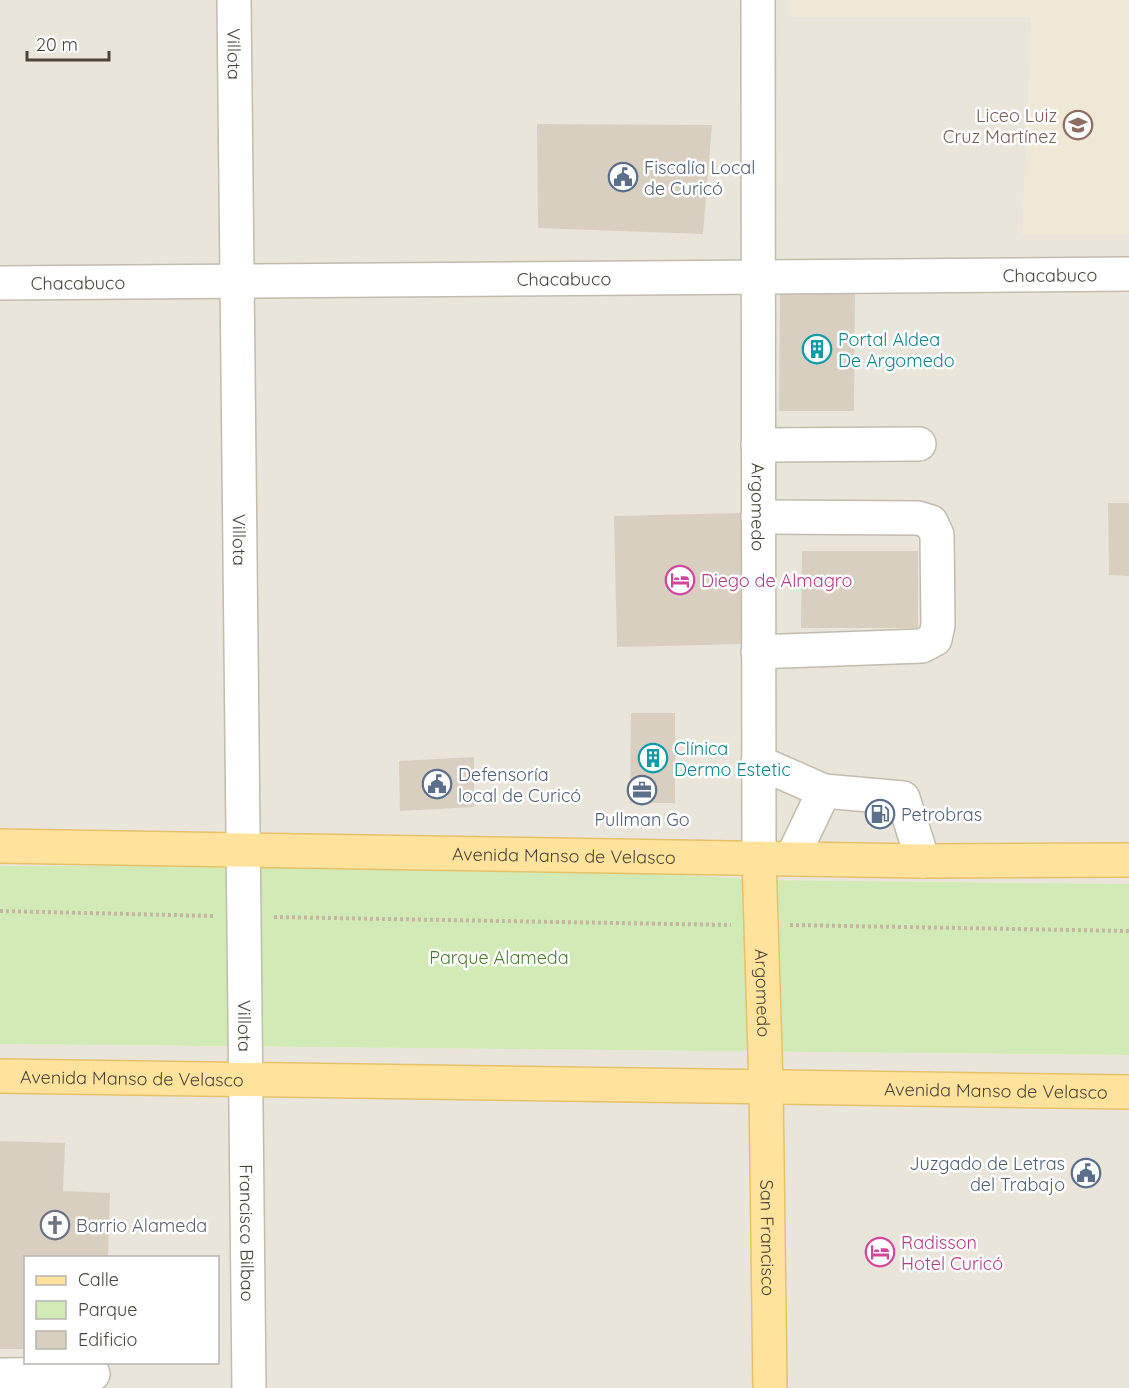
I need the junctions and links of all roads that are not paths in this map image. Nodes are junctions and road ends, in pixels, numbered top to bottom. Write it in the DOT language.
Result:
graph roads {
  1 [pos="234,0"];
  2 [pos="758,0"];
  3 [pos="1129,274"];
  4 [pos="758,277"];
  5 [pos="237,282"];
  6 [pos="0,283"];
  7 [pos="919,444"];
  8 [pos="758,445"];
  9 [pos="758,517"];
  10 [pos="758,652"];
  11 [pos="758,762"];
  12 [pos="824,791"];
  13 [pos="0,846"];
  14 [pos="242,848"];
  15 [pos="759,858"];
  16 [pos="792,858"];
  17 [pos="1129,860"];
  18 [pos="923,861"];
  19 [pos="0,1076"];
  20 [pos="245,1079"];
  21 [pos="766,1087"];
  22 [pos="1129,1092"];
  23 [pos="93,1374"];
  24 [pos="0,1375"];
  25 [pos="249,1388"];
  26 [pos="770,1388"];
  1 -- 5 [label="street, Villota"];
  2 -- 4 [label="street, Argomedo"];
  3 -- 4 [label="street, Chacabuco"];
  4 -- 5 [label="street, Chacabuco"];
  4 -- 8 [label="street, Argomedo"];
  5 -- 6 [label="street, Chacabuco"];
  5 -- 14 [label="street, Villota"];
  7 -- 8 [label="street"];
  8 -- 9 [label="street, Argomedo"];
  9 -- 10 [label="street, Argomedo"];
  9 -- 10 [label="street"];
  10 -- 11 [label="street, Argomedo"];
  11 -- 12 [label="street"];
  11 -- 15 [label="street, Argomedo"];
  12 -- 16 [label="street"];
  12 -- 18 [label="street"];
  13 -- 14 [label="main road, Avenida Manso de Velasco"];
  14 -- 15 [label="main road, Avenida Manso de Velasco"];
  14 -- 20 [label="street, Villota"];
  15 -- 16 [label="main road, Avenida Manso de Velasco"];
  15 -- 21 [label="main road, Argomedo"];
  16 -- 18 [label="main road, Avenida Manso de Velasco"];
  17 -- 18 [label="main road, Avenida Manso de Velasco"];
  19 -- 20 [label="main road, Avenida Manso de Velasco"];
  20 -- 21 [label="main road, Avenida Manso de Velasco"];
  20 -- 25 [label="street, Francisco Bilbao"];
  21 -- 22 [label="main road, Avenida Manso de Velasco"];
  21 -- 26 [label="main road, San Francisco"];
  23 -- 24 [label="street"];
}
